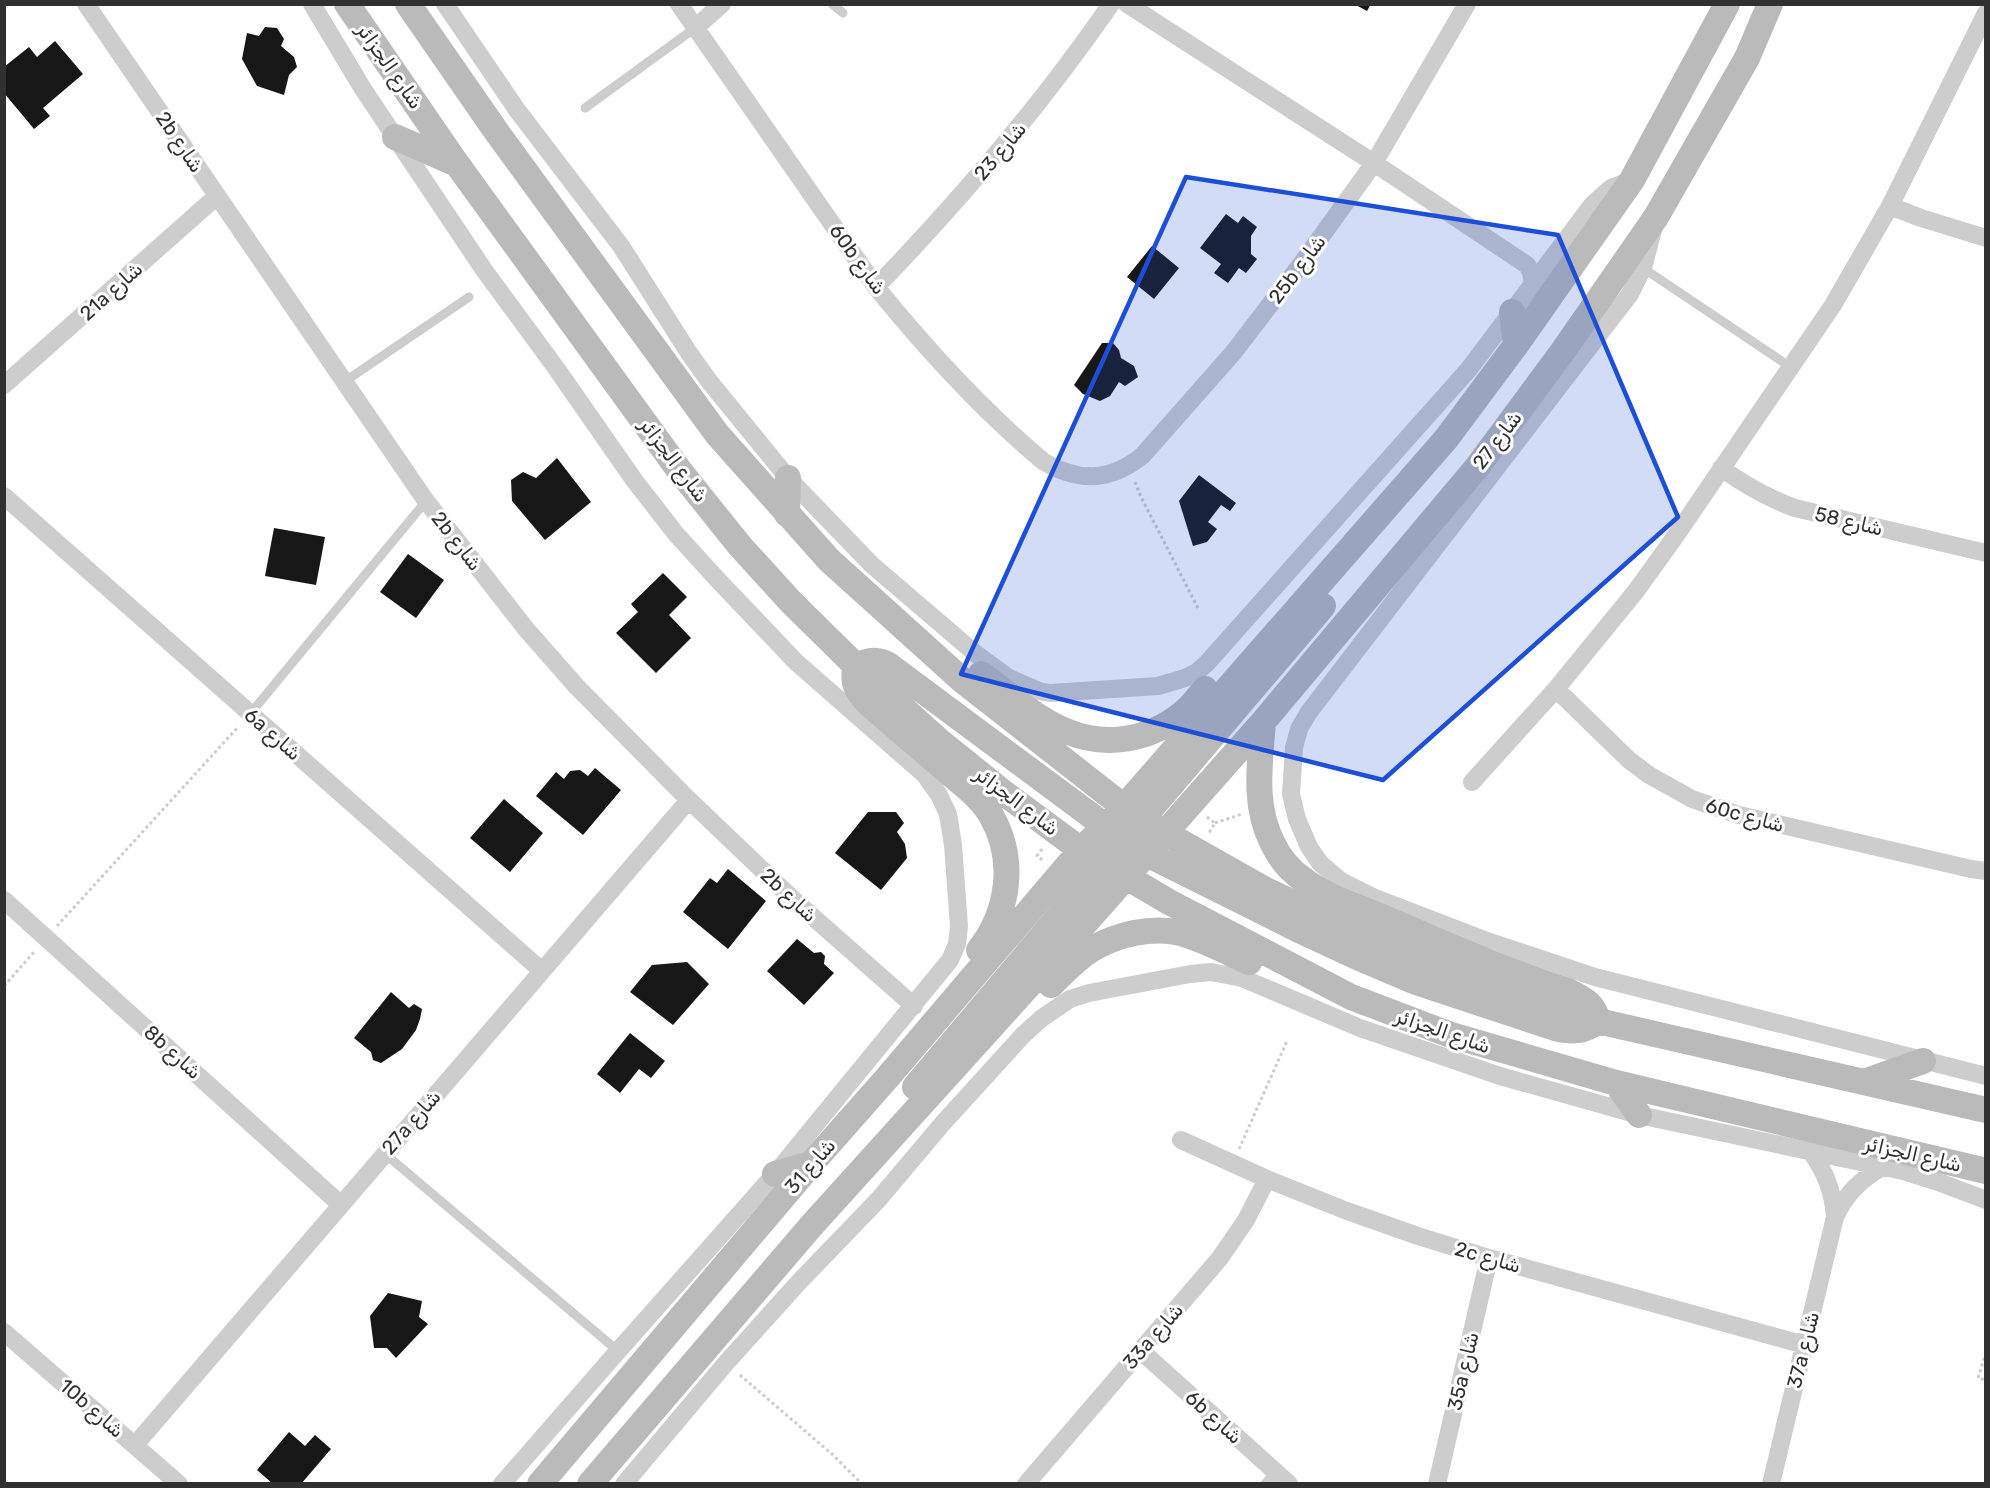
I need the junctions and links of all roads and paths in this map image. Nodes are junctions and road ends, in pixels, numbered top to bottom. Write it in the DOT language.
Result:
graph roads {
  1 [pos="86,4"];
  2 [pos="312,4"];
  3 [pos="347,4"];
  4 [pos="408,4"];
  5 [pos="445,4"];
  6 [pos="679,4"];
  7 [pos="722,4"];
  8 [pos="832,4"];
  9 [pos="1126,4"];
  10 [pos="1467,4"];
  11 [pos="1726,4"];
  12 [pos="1770,4"];
  13 [pos="1105,7"];
  14 [pos="843,13"];
  15 [pos="1986,13"];
  16 [pos="695,28"];
  17 [pos="585,108"];
  18 [pos="395,137"];
  19 [pos="1374,163"];
  20 [pos="457,164"];
  21 [pos="1632,180"];
  22 [pos="217,196"];
  23 [pos="1890,206"];
  24 [pos="1656,217"];
  25 [pos="1986,238"];
  26 [pos="1643,268"];
  27 [pos="1533,285"];
  28 [pos="876,287"];
  29 [pos="469,297"];
  30 [pos="1512,312"];
  31 [pos="1516,345"];
  32 [pos="1789,366"];
  33 [pos="344,382"];
  34 [pos="4,385"];
  35 [pos="1446,439"];
  36 [pos="1130,466"];
  37 [pos="1721,468"];
  38 [pos="1076,476"];
  39 [pos="788,478"];
  40 [pos="4,496"];
  41 [pos="1474,498"];
  42 [pos="426,501"];
  43 [pos="1443,510"];
  44 [pos="787,514"];
  45 [pos="1986,553"];
  46 [pos="1198,608"];
  47 [pos="899,625"];
  48 [pos="856,666"];
  49 [pos="1556,689"];
  50 [pos="250,714"];
  51 [pos="1263,722"];
  52 [pos="1472,782"];
  53 [pos="689,800"];
  54 [pos="1261,808"];
  55 [pos="1215,823"];
  56 [pos="1127,833"];
  57 [pos="1165,833"];
  58 [pos="1081,850"];
  59 [pos="1104,864"];
  60 [pos="1981,872"];
  61 [pos="1126,877"];
  62 [pos="4,900"];
  63 [pos="47,937"];
  64 [pos="542,971"];
  65 [pos="4,986"];
  66 [pos="1351,997"];
  67 [pos="914,1006"];
  68 [pos="1598,1021"];
  69 [pos="1287,1041"];
  70 [pos="1923,1060"];
  71 [pos="1986,1076"];
  72 [pos="887,1078"];
  73 [pos="1864,1082"];
  74 [pos="1616,1083"];
  75 [pos="1986,1110"];
  76 [pos="1639,1115"];
  77 [pos="1181,1140"];
  78 [pos="1811,1152"];
  79 [pos="384,1153"];
  80 [pos="811,1164"];
  81 [pos="1233,1164"];
  82 [pos="1881,1167"];
  83 [pos="1986,1171"];
  84 [pos="775,1174"];
  85 [pos="1267,1179"];
  86 [pos="1986,1200"];
  87 [pos="340,1204"];
  88 [pos="1835,1217"];
  89 [pos="812,1226"];
  90 [pos="1489,1258"];
  91 [pos="4,1332"];
  92 [pos="1805,1345"];
  93 [pos="618,1350"];
  94 [pos="1140,1350"];
  95 [pos="1986,1352"];
  96 [pos="726,1364"];
  97 [pos="1986,1380"];
  98 [pos="135,1445"];
  99 [pos="1276,1480"];
  100 [pos="179,1484"];
  101 [pos="502,1484"];
  102 [pos="540,1484"];
  103 [pos="590,1484"];
  104 [pos="624,1484"];
  105 [pos="862,1484"];
  106 [pos="1026,1484"];
  107 [pos="1437,1484"];
  108 [pos="1771,1484"];
  1 -- 22 [label="street, 2b شارع"];
  2 -- 18 [label="street"];
  3 -- 20 [label="main road, شارع الجزائر"];
  4 -- 44 [label="main road"];
  5 -- 39 [label="street"];
  6 -- 16 [label="street, 60b شارع"];
  7 -- 16 [label="street"];
  8 -- 14 [label="lane"];
  9 -- 19 [label="street"];
  10 -- 19 [label="street, 25b شارع"];
  11 -- 21 [label="main road, شارع 27"];
  12 -- 24 [label="main road, شارع 27"];
  13 -- 28 [label="street, شارع 23"];
  15 -- 23 [label="street"];
  16 -- 17 [label="lane"];
  16 -- 28 [label="street, 60b شارع"];
  18 -- 20 [label="main road"];
  18 -- 67 [label="street"];
  19 -- 27 [label="street"];
  19 -- 36 [label="street, 25b شارع"];
  20 -- 48 [label="main road, شارع الجزائر"];
  21 -- 27 [label="street"];
  21 -- 31 [label="main road, شارع 27"];
  22 -- 33 [label="street, 2b شارع"];
  22 -- 34 [label="street, 21a شارع"];
  23 -- 25 [label="street"];
  23 -- 32 [label="street"];
  24 -- 26 [label="street"];
  24 -- 43 [label="main road, شارع 27"];
  26 -- 32 [label="lane"];
  26 -- 41 [label="street"];
  27 -- 30 [label="street"];
  28 -- 38 [label="street, 60b شارع"];
  29 -- 33 [label="lane"];
  30 -- 31 [label="main road"];
  30 -- 39 [label="street"];
  31 -- 35 [label="main road, شارع 27"];
  32 -- 37 [label="street"];
  33 -- 42 [label="street, 2b شارع"];
  35 -- 47 [label="main road"];
  35 -- 56 [label="main road, شارع 27"];
  36 -- 38 [label="street, 25b شارع"];
  36 -- 46 [label="path"];
  37 -- 45 [label="street, شارع 58"];
  37 -- 49 [label="street"];
  39 -- 44 [label="main road"];
  40 -- 50 [label="street, 6a شارع"];
  41 -- 43 [label="main road"];
  41 -- 70 [label="street"];
  42 -- 50 [label="lane"];
  42 -- 53 [label="street, 2b شارع"];
  43 -- 51 [label="main road, شارع 27"];
  44 -- 47 [label="main road"];
  47 -- 56 [label="main road"];
  48 -- 56 [label="main road"];
  48 -- 58 [label="main road, شارع الجزائر"];
  48 -- 72 [label="main road"];
  49 -- 52 [label="street"];
  49 -- 60 [label="street, 60c شارع"];
  50 -- 63 [label="path"];
  50 -- 64 [label="street, 6a شارع"];
  51 -- 54 [label="main road"];
  51 -- 57 [label="main road, شارع 27"];
  53 -- 64 [label="street, 27a شارع"];
  53 -- 67 [label="street, 2b شارع"];
  54 -- 55 [label="path"];
  54 -- 68 [label="main road"];
  56 -- 57 [label="main road"];
  56 -- 58 [label="main road"];
  56 -- 59 [label="main road, شارع 27"];
  56 -- 61 [label="main road"];
  56 -- 68 [label="main road"];
  57 -- 68 [label="main road"];
  58 -- 59 [label="main road, شارع الجزائر"];
  58 -- 72 [label="main road, شارع 31"];
  59 -- 61 [label="main road, شارع الجزائر"];
  59 -- 89 [label="main road, شارع 27"];
  61 -- 66 [label="main road, شارع الجزائر"];
  61 -- 89 [label="main road, شارع 31"];
  62 -- 63 [label="street, 8b شارع"];
  63 -- 65 [label="path"];
  63 -- 87 [label="street, 8b شارع"];
  64 -- 79 [label="street, 27a شارع"];
  66 -- 74 [label="main road, شارع الجزائر"];
  66 -- 89 [label="main road"];
  67 -- 84 [label="street"];
  68 -- 73 [label="main road"];
  69 -- 81 [label="path"];
  70 -- 71 [label="street"];
  70 -- 73 [label="main road"];
  72 -- 80 [label="main road, شارع 31"];
  73 -- 75 [label="main road"];
  74 -- 76 [label="main road"];
  74 -- 83 [label="main road, شارع الجزائر"];
  76 -- 78 [label="street"];
  76 -- 96 [label="street"];
  77 -- 81 [label="street, 2c شارع"];
  78 -- 82 [label="street"];
  78 -- 88 [label="street, 37a شارع"];
  79 -- 87 [label="street, 27a شارع"];
  79 -- 93 [label="lane"];
  80 -- 84 [label="main road"];
  80 -- 102 [label="main road, شارع 31"];
  81 -- 85 [label="street, 2c شارع"];
  82 -- 86 [label="street"];
  82 -- 88 [label="street, 37a شارع"];
  84 -- 93 [label="street"];
  85 -- 90 [label="street, 2c شارع"];
  85 -- 94 [label="street, 33a شارع"];
  87 -- 98 [label="street, 27a شارع"];
  88 -- 92 [label="street, 37a شارع"];
  89 -- 103 [label="main road, شارع 31"];
  90 -- 92 [label="street, 2c شارع"];
  90 -- 107 [label="street, 35a شارع"];
  91 -- 98 [label="street, 10b شارع"];
  92 -- 108 [label="street, 37a شارع"];
  93 -- 101 [label="street"];
  94 -- 99 [label="street, 6b شارع"];
  94 -- 106 [label="street, 33a شارع"];
  95 -- 97 [label="path"];
  96 -- 104 [label="street"];
  96 -- 105 [label="path"];
  98 -- 100 [label="street, 10b شارع"];
}
